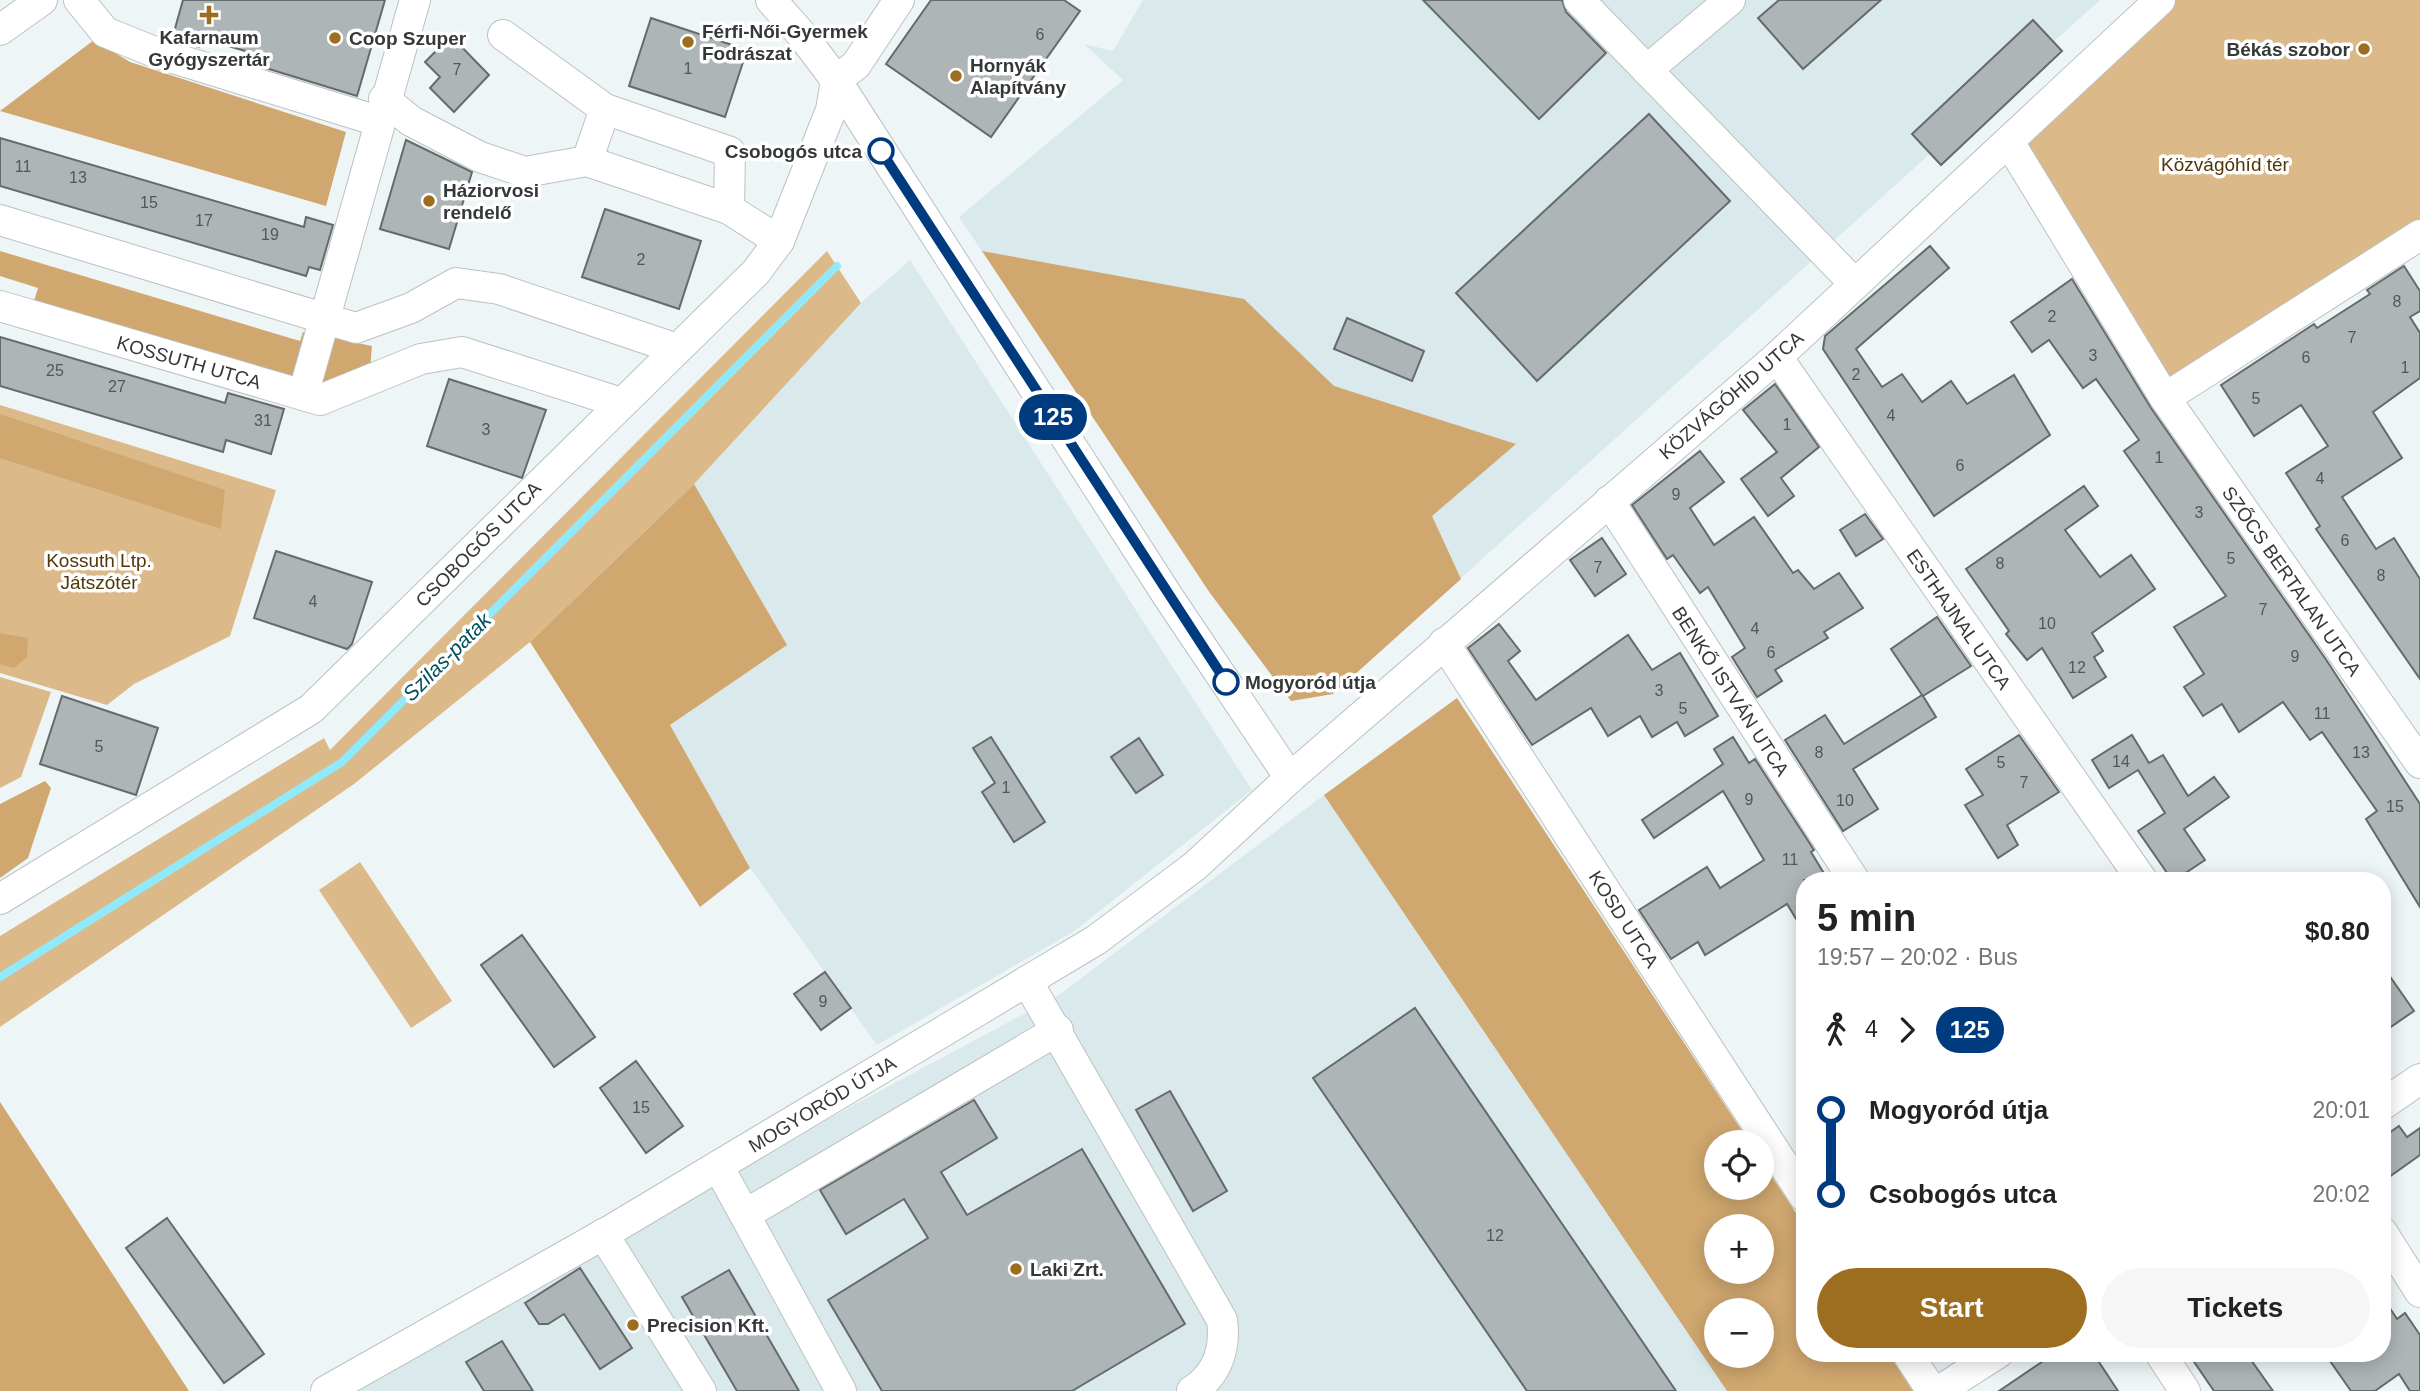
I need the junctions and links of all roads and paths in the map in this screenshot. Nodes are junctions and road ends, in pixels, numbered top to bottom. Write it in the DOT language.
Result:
graph roads {
  1 [pos="42,0"];
  2 [pos="79,0"];
  3 [pos="415,0"];
  4 [pos="771,0"];
  5 [pos="898,0"];
  6 [pos="1579,0"];
  7 [pos="1730,0"];
  8 [pos="2160,0"];
  9 [pos="0,30"];
  10 [pos="503,35"];
  11 [pos="1647,70"];
  12 [pos="836,80"];
  13 [pos="606,109"];
  14 [pos="381,110"];
  15 [pos="2009,142"];
  16 [pos="587,161"];
  17 [pos="729,209"];
  18 [pos="0,220"];
  19 [pos="779,241"];
  20 [pos="2417,243"];
  21 [pos="1855,284"];
  22 [pos="0,306"];
  23 [pos="325,318"];
  24 [pos="677,349"];
  25 [pos="1777,357"];
  26 [pos="303,395"];
  27 [pos="2165,398"];
  28 [pos="621,403"];
  29 [pos="1609,501"];
  30 [pos="1444,643"];
  31 [pos="2420,763"];
  32 [pos="1290,778"];
  33 [pos="1849,872"];
  34 [pos="2136,872"];
  35 [pos="0,899"];
  36 [pos="1027,981"];
  37 [pos="1058,1030"];
  38 [pos="2420,1079"];
  39 [pos="2391,1099"];
  40 [pos="718,1166"];
  41 [pos="1796,1184"];
  42 [pos="746,1214"];
  43 [pos="603,1234"];
  44 [pos="2391,1246"];
  45 [pos="2420,1292"];
  46 [pos="1913,1362"];
  47 [pos="1984,1362"];
  48 [pos="2167,1362"];
  49 [pos="326,1391"];
  50 [pos="701,1391"];
  51 [pos="841,1391"];
  52 [pos="1192,1391"];
  53 [pos="1932,1391"];
  54 [pos="1939,1391"];
  55 [pos="2185,1391"];
  1 -- 9 [label="street"];
  2 -- 14 [label="street"];
  3 -- 14 [label="street"];
  4 -- 12 [label="street"];
  5 -- 12 [label="street"];
  6 -- 11 [label="street"];
  7 -- 11 [label="street"];
  8 -- 15 [label="street, KÖZVÁGÓHÍD UTCA"];
  10 -- 13 [label="street"];
  11 -- 21 [label="street"];
  12 -- 19 [label="street, CSOBOGÓS UTCA"];
  12 -- 32 [label="street"];
  13 -- 16 [label="street"];
  13 -- 17 [label="street"];
  14 -- 16 [label="street"];
  14 -- 23 [label="street"];
  15 -- 21 [label="street, KÖZVÁGÓHÍD UTCA"];
  15 -- 27 [label="street"];
  16 -- 17 [label="street"];
  17 -- 19 [label="street"];
  18 -- 23 [label="street"];
  19 -- 24 [label="street, CSOBOGÓS UTCA"];
  20 -- 27 [label="street"];
  21 -- 25 [label="street, KÖZVÁGÓHÍD UTCA"];
  22 -- 26 [label="street, KOSSUTH UTCA"];
  23 -- 24 [label="street"];
  23 -- 26 [label="street"];
  24 -- 28 [label="street, CSOBOGÓS UTCA"];
  25 -- 29 [label="street, KÖZVÁGÓHÍD UTCA"];
  25 -- 34 [label="street, ESTHAJNAL UTCA"];
  26 -- 28 [label="street, KOSSUTH UTCA"];
  27 -- 31 [label="street, SZŐCS BERTALAN UTCA"];
  28 -- 35 [label="street, CSOBOGÓS UTCA"];
  29 -- 30 [label="street, KÖZVÁGÓHÍD UTCA"];
  29 -- 33 [label="street, BENKŐ ISTVÁN UTCA"];
  30 -- 32 [label="street, KÖZVÁGÓHÍD UTCA"];
  30 -- 41 [label="street, KOSD UTCA"];
  32 -- 36 [label="street, MOGYORÓD ÚTJA"];
  36 -- 37 [label="street"];
  36 -- 40 [label="street, MOGYORÓD ÚTJA"];
  37 -- 42 [label="street"];
  37 -- 52 [label="street"];
  38 -- 39 [label="street"];
  40 -- 42 [label="street"];
  40 -- 43 [label="street, MOGYORÓD ÚTJA"];
  42 -- 51 [label="street"];
  43 -- 49 [label="street, MOGYORÓD ÚTJA"];
  43 -- 50 [label="street"];
  44 -- 45 [label="street"];
  46 -- 53 [label="street"];
  47 -- 54 [label="street"];
  48 -- 55 [label="street"];
}
